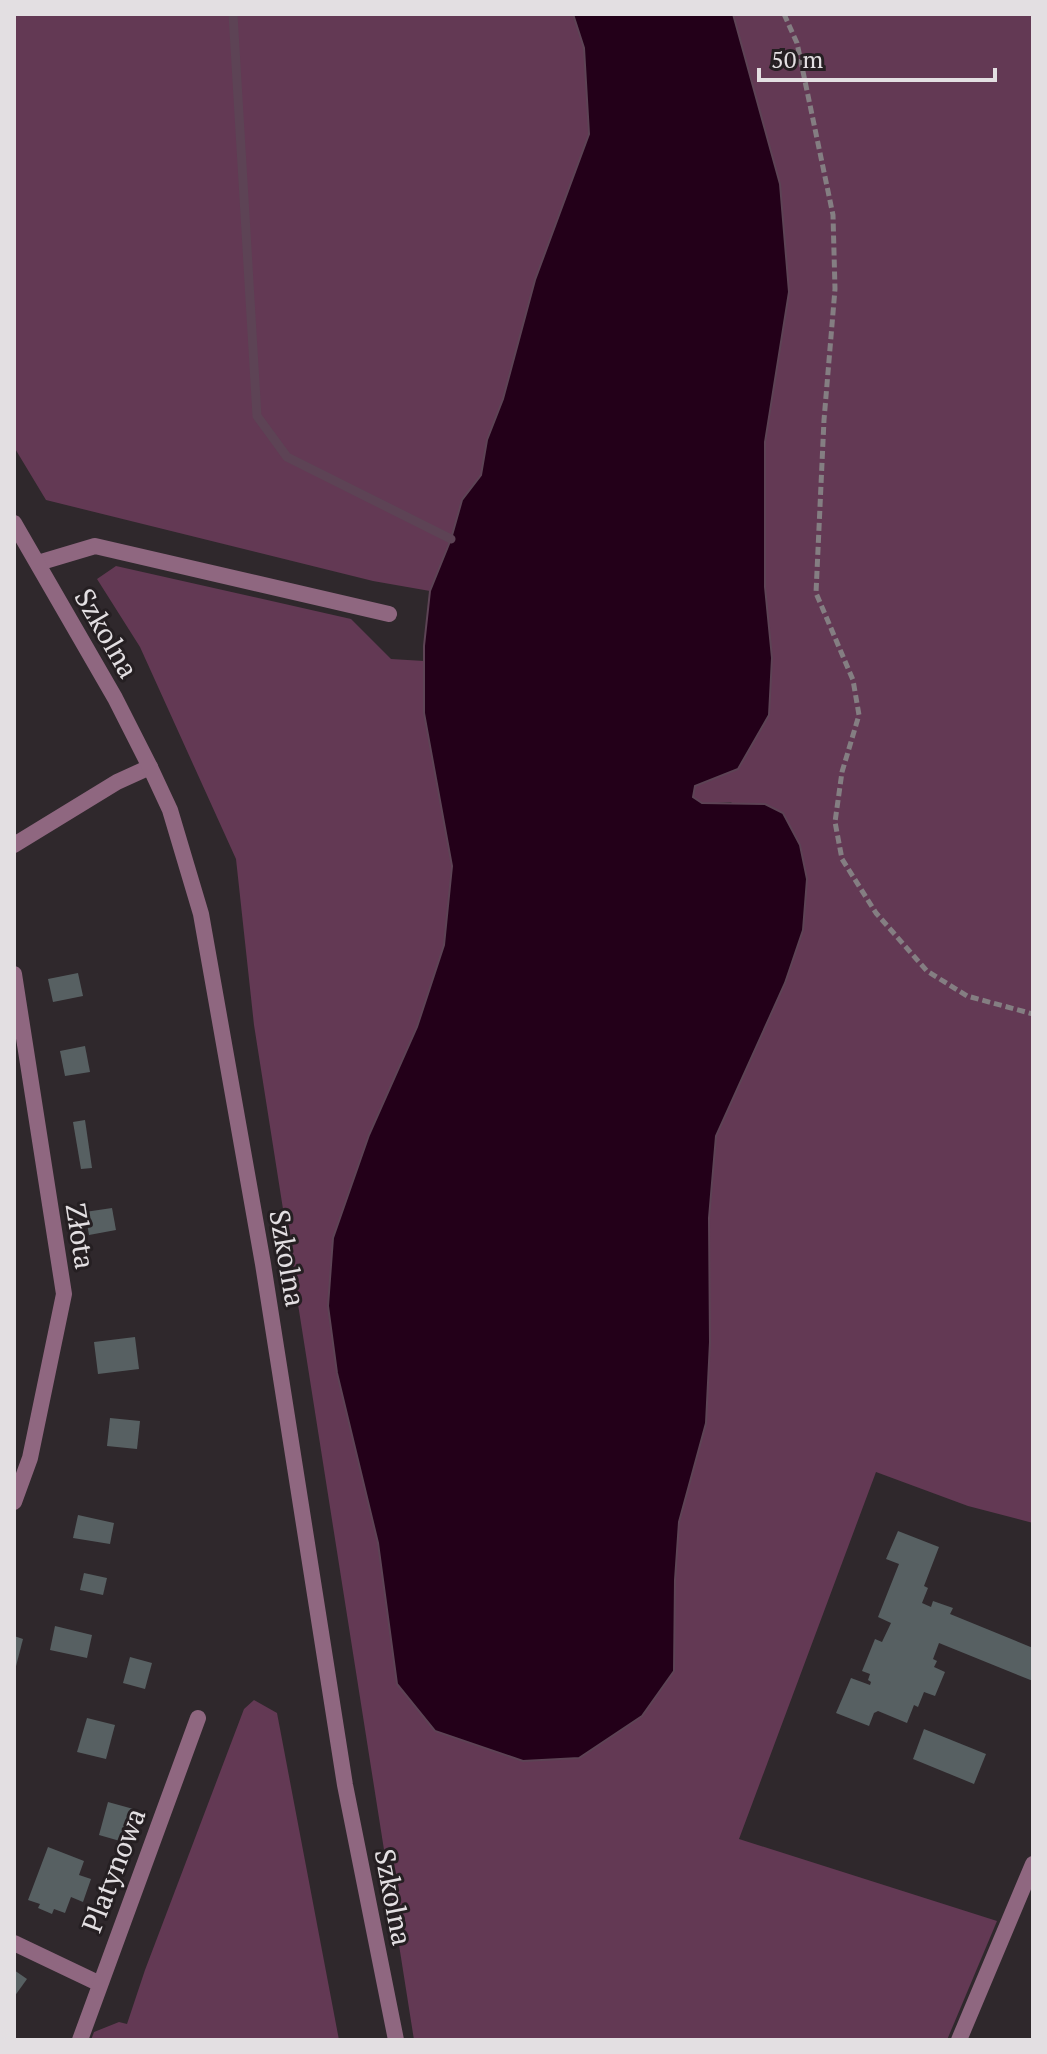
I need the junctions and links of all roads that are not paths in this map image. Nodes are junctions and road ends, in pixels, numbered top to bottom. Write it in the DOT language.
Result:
graph roads {
  1 [pos="14,523"];
  2 [pos="38,563"];
  3 [pos="389,614"];
  4 [pos="150,767"];
  5 [pos="14,845"];
  6 [pos="14,974"];
  7 [pos="14,1502"];
  8 [pos="198,1718"];
  9 [pos="1033,1864"];
  10 [pos="14,1943"];
  11 [pos="98,1983"];
  12 [pos="80,2040"];
  13 [pos="396,2040"];
  14 [pos="959,2040"];
  1 -- 2 [label="street, Szkolna"];
  2 -- 3 [label="street"];
  2 -- 4 [label="street, Szkolna"];
  4 -- 5 [label="street"];
  4 -- 13 [label="street, Szkolna"];
  6 -- 7 [label="street, Złota"];
  8 -- 11 [label="street, Platynowa"];
  9 -- 14 [label="street"];
  10 -- 11 [label="street"];
  11 -- 12 [label="street, Platynowa"];
}
